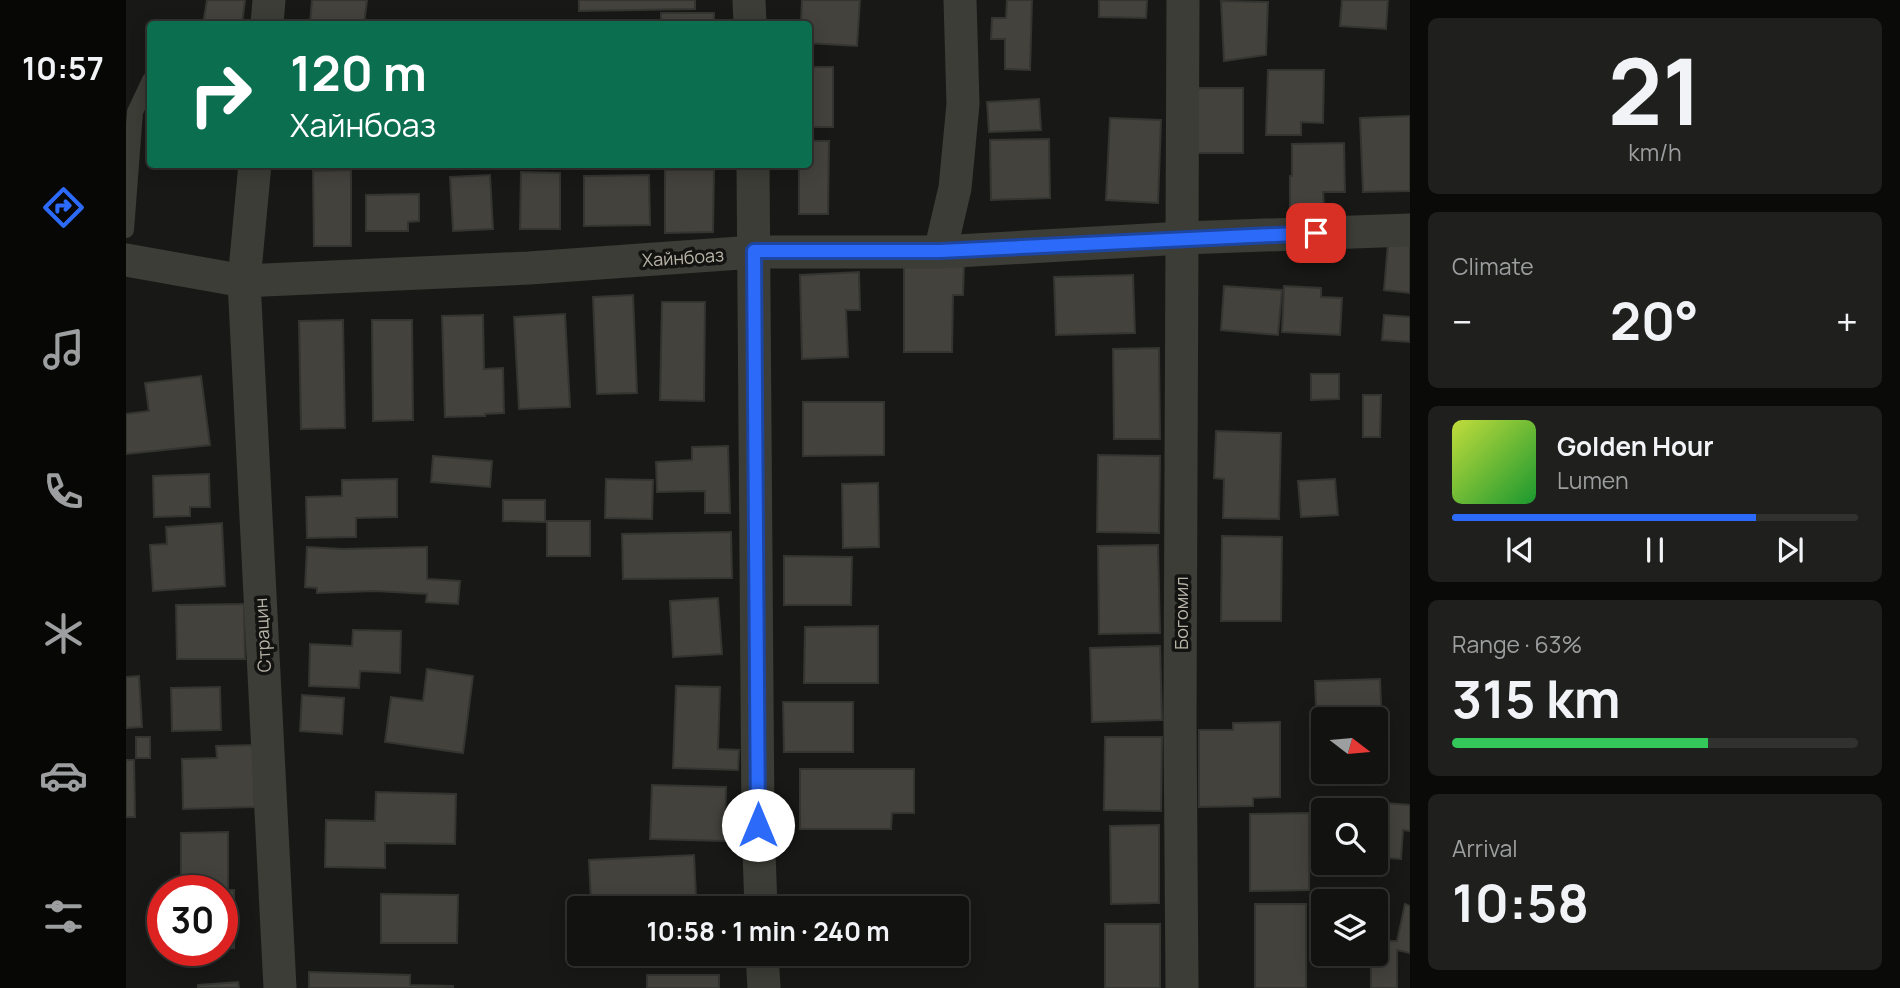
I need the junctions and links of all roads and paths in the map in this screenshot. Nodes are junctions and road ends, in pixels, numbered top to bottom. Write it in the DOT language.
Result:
graph roads {
  1 [pos="270,0"];
  2 [pos="749,0"];
  3 [pos="960,0"];
  4 [pos="1183,0"];
  5 [pos="267,21"];
  6 [pos="750,21"];
  7 [pos="147,86"];
  8 [pos="255,168"];
  9 [pos="753,168"];
  10 [pos="126,230"];
  11 [pos="1410,230"];
  12 [pos="1183,238"];
  13 [pos="754,251"];
  14 [pos="940,251"];
  15 [pos="126,260"];
  16 [pos="244,281"];
  17 [pos="761,896"];
  18 [pos="763,966"];
  19 [pos="280,988"];
  20 [pos="764,988"];
  21 [pos="1182,988"];
  1 -- 5 [label="street"];
  2 -- 6 [label="street"];
  3 -- 14 [label="street"];
  4 -- 12 [label="street, Богомил"];
  7 -- 10 [label="lane"];
  8 -- 16 [label="street, Страцин"];
  9 -- 13 [label="street"];
  11 -- 12 [label="street, Хайнбоаз"];
  12 -- 14 [label="street, Хайнбоаз"];
  12 -- 21 [label="street, Богомил"];
  13 -- 14 [label="street, Хайнбоаз"];
  13 -- 16 [label="street, Хайнбоаз"];
  13 -- 17 [label="street"];
  15 -- 16 [label="street, Хайнбоаз"];
  16 -- 19 [label="street, Страцин"];
  18 -- 20 [label="street"];
}
